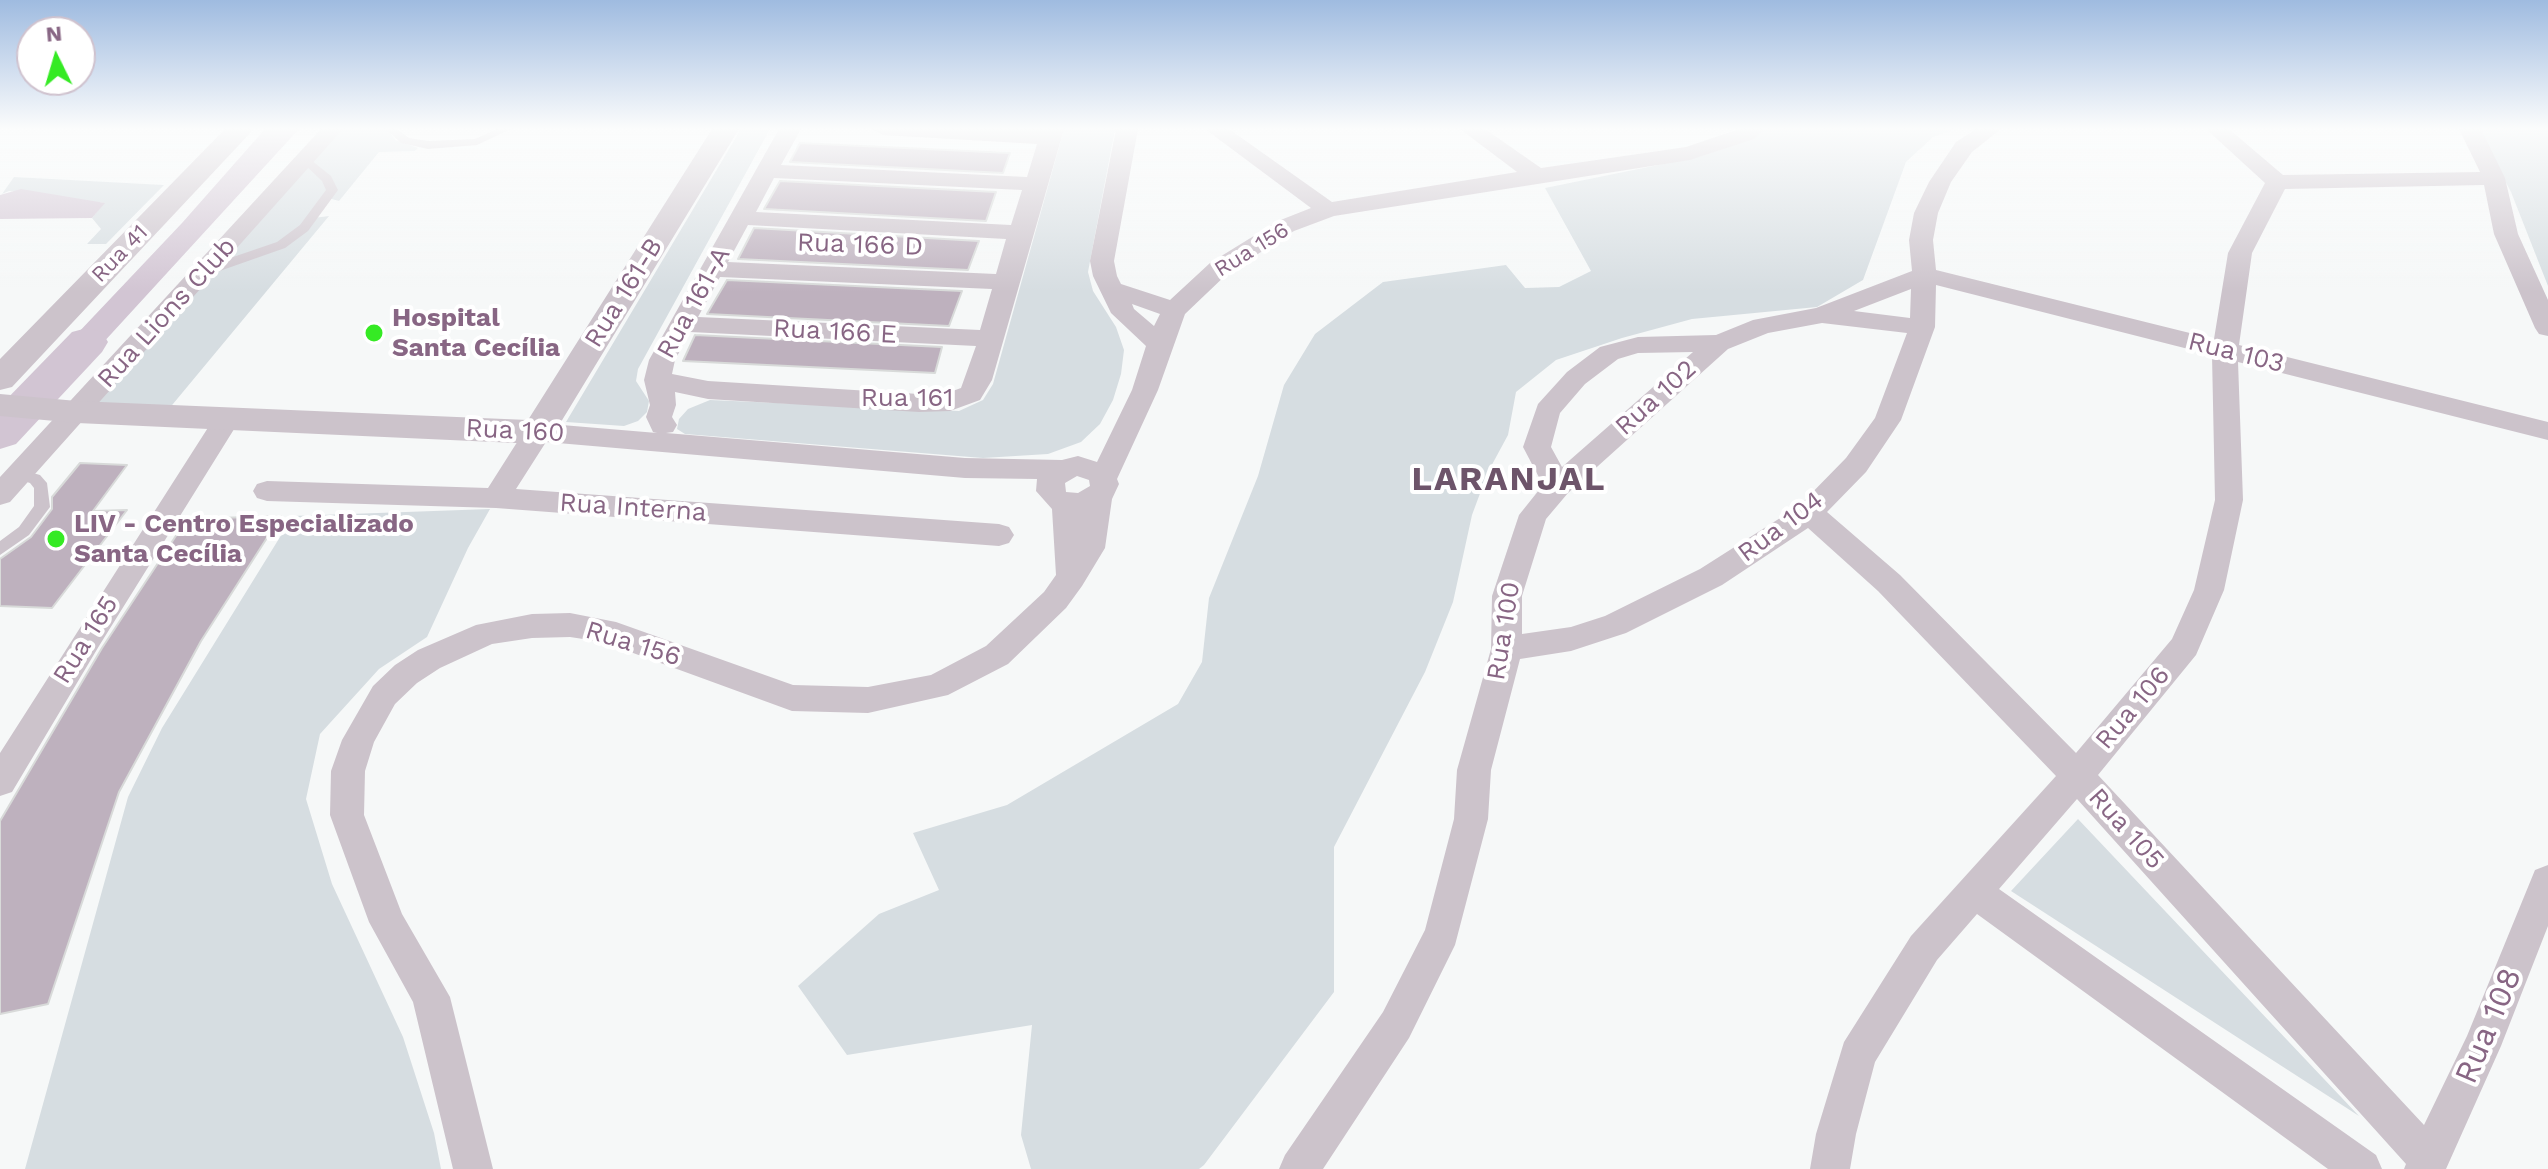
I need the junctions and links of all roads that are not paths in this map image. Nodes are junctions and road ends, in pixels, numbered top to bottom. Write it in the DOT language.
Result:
graph roads {
  1 [pos="188,184"];
  2 [pos="285,184"];
  3 [pos="330,184"];
  4 [pos="691,184"];
  5 [pos="761,184"];
  6 [pos="1025,184"];
  7 [pos="1034,184"];
  8 [pos="1117,184"];
  9 [pos="1291,184"];
  10 [pos="1492,184"];
  11 [pos="1939,184"];
  12 [pos="2276,184"];
  13 [pos="2495,184"];
  14 [pos="1328,210"];
  15 [pos="742,218"];
  16 [pos="1020,233"];
  17 [pos="712,269"];
  18 [pos="206,271"];
  19 [pos="1924,275"];
  20 [pos="1006,282"];
  21 [pos="1111,289"];
  22 [pos="1174,310"];
  23 [pos="1821,315"];
  24 [pos="681,324"];
  25 [pos="1922,327"];
  26 [pos="2548,328"];
  27 [pos="990,339"];
  28 [pos="1719,343"];
  29 [pos="1159,344"];
  30 [pos="2225,351"];
  31 [pos="0,379"];
  32 [pos="657,380"];
  33 [pos="708,390"];
  34 [pos="0,405"];
  35 [pos="71,412"];
  36 [pos="228,418"];
  37 [pos="2548,431"];
  38 [pos="538,432"];
  39 [pos="658,433"];
  40 [pos="19,474"];
  41 [pos="1076,484"];
  42 [pos="1558,486"];
  43 [pos="267,491"];
  44 [pos="0,495"];
  45 [pos="496,498"];
  46 [pos="1809,513"];
  47 [pos="999,535"];
  48 [pos="0,549"];
  49 [pos="1507,649"];
  50 [pos="2077,776"];
  51 [pos="0,782"];
  52 [pos="2548,881"];
  53 [pos="1975,892"];
  54 [pos="2427,1164"];
  55 [pos="473,1169"];
  56 [pos="1299,1169"];
  57 [pos="1830,1169"];
  58 [pos="2362,1169"];
  1 -- 31 [label="street, Rua 41"];
  2 -- 18 [label="street, Rua Lions Club"];
  3 -- 18 [label="lane"];
  4 -- 38 [label="street, Rua 161-B"];
  5 -- 15 [label="street, Rua 161-A"];
  6 -- 7 [label="street"];
  7 -- 16 [label="street, Rua 161"];
  8 -- 21 [label="street"];
  9 -- 14 [label="street"];
  10 -- 14 [label="street, Rua 156"];
  11 -- 19 [label="street"];
  12 -- 30 [label="street, Rua 106"];
  13 -- 26 [label="street"];
  14 -- 22 [label="street, Rua 156"];
  15 -- 16 [label="street"];
  15 -- 17 [label="street, Rua 161-A"];
  16 -- 20 [label="street, Rua 161"];
  17 -- 20 [label="street, Rua 166 D"];
  17 -- 24 [label="street, Rua 161-A"];
  18 -- 35 [label="street, Rua Lions Club"];
  19 -- 23 [label="street"];
  19 -- 25 [label="street, Rua 104"];
  19 -- 30 [label="street, Rua 103"];
  20 -- 27 [label="street, Rua 161"];
  21 -- 22 [label="street"];
  21 -- 29 [label="street"];
  22 -- 29 [label="street, Rua 156"];
  23 -- 25 [label="street"];
  23 -- 28 [label="street"];
  24 -- 27 [label="street, Rua 166 E"];
  24 -- 32 [label="street, Rua 161-A"];
  25 -- 46 [label="street, Rua 104"];
  27 -- 33 [label="street, Rua 161"];
  28 -- 42 [label="street, Rua 102"];
  28 -- 42 [label="street"];
  29 -- 41 [label="street, Rua 156"];
  30 -- 37 [label="street, Rua 103"];
  30 -- 50 [label="street, Rua 106"];
  32 -- 33 [label="street, Rua 161"];
  32 -- 39 [label="street, Rua 161-A"];
  33 -- 39 [label="street"];
  34 -- 35 [label="street"];
  35 -- 36 [label="street, Rua 160"];
  35 -- 40 [label="street, Rua Lions Club"];
  36 -- 38 [label="street, Rua 160"];
  36 -- 51 [label="street, Rua 165"];
  38 -- 39 [label="street, Rua 160"];
  38 -- 45 [label="street, Rua 161-B"];
  39 -- 41 [label="street, Rua 160"];
  40 -- 44 [label="street, Rua Lions Club"];
  40 -- 48 [label="lane"];
  41 -- 55 [label="street, Rua 156"];
  42 -- 49 [label="street, Rua 100"];
  43 -- 45 [label="street, Rua Interna"];
  45 -- 47 [label="street, Rua Interna"];
  46 -- 49 [label="street, Rua 104"];
  46 -- 50 [label="street, Rua 105"];
  49 -- 56 [label="street, Rua 100"];
  50 -- 53 [label="street, Rua 106"];
  50 -- 54 [label="street, Rua 105"];
  52 -- 54 [label="street, Rua 108"];
  53 -- 57 [label="street, Rua 106"];
  53 -- 58 [label="street"];
}
